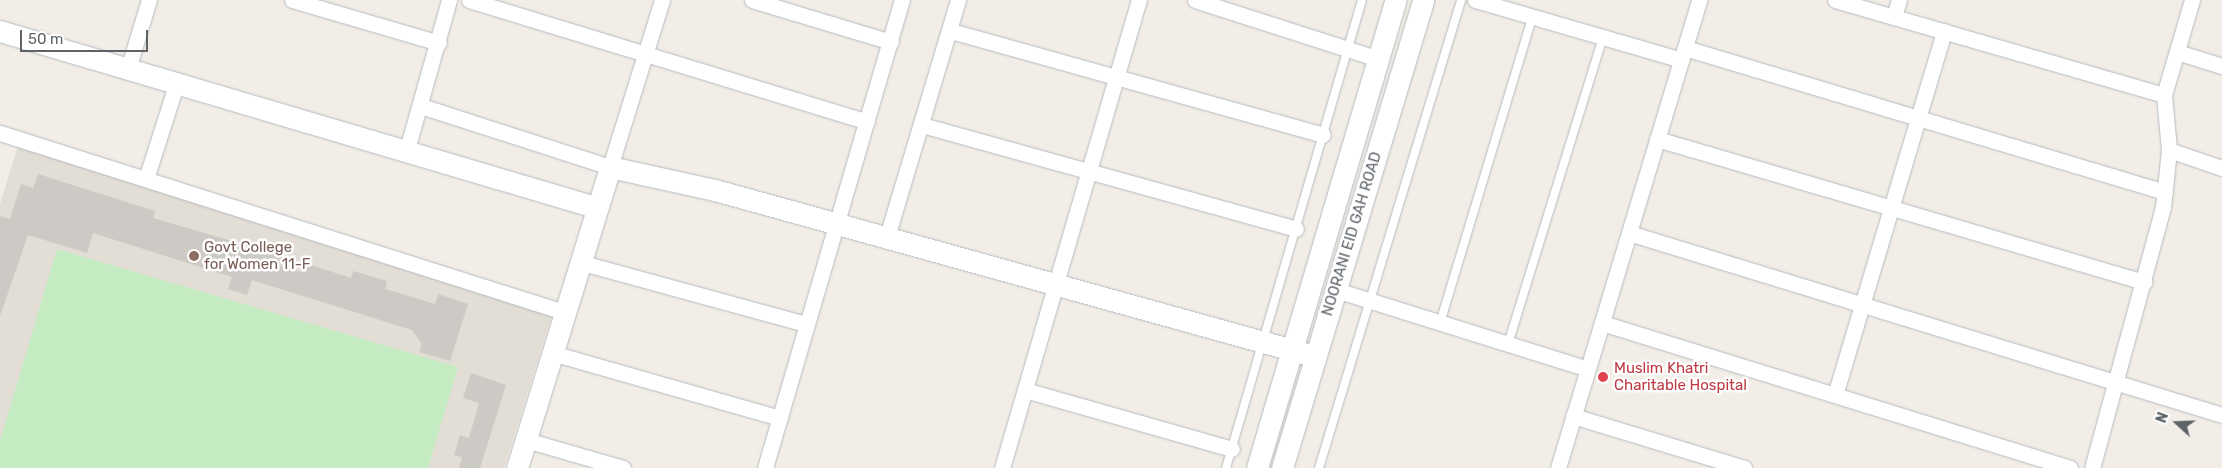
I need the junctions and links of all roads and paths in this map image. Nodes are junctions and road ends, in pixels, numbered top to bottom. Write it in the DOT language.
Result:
graph roads {
  1 [pos="149,0"];
  2 [pos="292,0"];
  3 [pos="449,0"];
  4 [pos="469,0"];
  5 [pos="662,0"];
  6 [pos="752,0"];
  7 [pos="902,0"];
  8 [pos="958,0"];
  9 [pos="1139,0"];
  10 [pos="1195,0"];
  11 [pos="1362,0"];
  12 [pos="1396,0"];
  13 [pos="1422,0"];
  14 [pos="1461,0"];
  15 [pos="1475,0"];
  16 [pos="1699,0"];
  17 [pos="1835,0"];
  18 [pos="1899,0"];
  19 [pos="2188,1"];
  20 [pos="1894,17"];
  21 [pos="1532,18"];
  22 [pos="0,31"];
  23 [pos="951,31"];
  24 [pos="1944,31"];
  25 [pos="1603,38"];
  26 [pos="891,42"];
  27 [pos="438,43"];
  28 [pos="1347,48"];
  29 [pos="2177,52"];
  30 [pos="645,54"];
  31 [pos="1683,54"];
  32 [pos="1379,59"];
  33 [pos="2222,66"];
  34 [pos="128,69"];
  35 [pos="1116,77"];
  36 [pos="176,85"];
  37 [pos="2164,95"];
  38 [pos="421,106"];
  39 [pos="1917,118"];
  40 [pos="866,122"];
  41 [pos="922,125"];
  42 [pos="0,133"];
  43 [pos="1323,135"];
  44 [pos="1657,139"];
  45 [pos="2169,150"];
  46 [pos="406,153"];
  47 [pos="610,167"];
  48 [pos="2222,168"];
  49 [pos="1088,172"];
  50 [pos="146,179"];
  51 [pos="2165,192"];
  52 [pos="595,207"];
  53 [pos="1891,208"];
  54 [pos="835,224"];
  55 [pos="1296,230"];
  56 [pos="1629,233"];
  57 [pos="886,240"];
  58 [pos="579,262"];
  59 [pos="2144,282"];
  60 [pos="1055,286"];
  61 [pos="1336,290"];
  62 [pos="1369,300"];
  63 [pos="1863,306"];
  64 [pos="564,312"];
  65 [pos="1440,322"];
  66 [pos="1602,323"];
  67 [pos="806,324"];
  68 [pos="1508,344"];
  69 [pos="1263,345"];
  70 [pos="1292,352"];
  71 [pos="552,353"];
  72 [pos="1314,356"];
  73 [pos="1588,369"];
  74 [pos="2118,384"];
  75 [pos="1025,390"];
  76 [pos="1835,395"];
  77 [pos="2222,415"];
  78 [pos="1574,416"];
  79 [pos="780,418"];
  80 [pos="526,440"];
  81 [pos="1232,449"];
  82 [pos="517,468"];
  83 [pos="623,468"];
  84 [pos="765,468"];
  85 [pos="1002,468"];
  86 [pos="1226,468"];
  87 [pos="1257,468"];
  88 [pos="1282,468"];
  89 [pos="1319,468"];
  90 [pos="1558,468"];
  91 [pos="1744,468"];
  92 [pos="2070,468"];
  93 [pos="2092,468"];
  1 -- 34 [label="street"];
  2 -- 27 [label="street"];
  3 -- 27 [label="street"];
  4 -- 30 [label="street"];
  5 -- 30 [label="street"];
  6 -- 26 [label="street"];
  7 -- 26 [label="street"];
  8 -- 23 [label="street"];
  9 -- 35 [label="street"];
  10 -- 28 [label="street"];
  11 -- 28 [label="lane"];
  12 -- 32 [label="street, NOORANI EID GAH ROAD"];
  13 -- 61 [label="street, NOORANI EID GAH ROAD"];
  14 -- 62 [label="lane"];
  15 -- 21 [label="street"];
  16 -- 31 [label="street"];
  17 -- 20 [label="street"];
  18 -- 20 [label="street"];
  19 -- 29 [label="street"];
  20 -- 24 [label="street"];
  21 -- 25 [label="street"];
  21 -- 65 [label="lane"];
  22 -- 34 [label="street"];
  23 -- 35 [label="street"];
  23 -- 41 [label="street"];
  24 -- 37 [label="street"];
  24 -- 39 [label="street"];
  25 -- 31 [label="street"];
  25 -- 68 [label="lane"];
  26 -- 40 [label="street"];
  27 -- 38 [label="street"];
  28 -- 32 [label="street"];
  28 -- 43 [label="lane"];
  29 -- 33 [label="street"];
  29 -- 37 [label="street"];
  30 -- 40 [label="street"];
  30 -- 47 [label="street"];
  31 -- 39 [label="street"];
  31 -- 44 [label="street"];
  32 -- 70 [label="street, NOORANI EID GAH ROAD"];
  34 -- 36 [label="street"];
  35 -- 43 [label="street"];
  35 -- 49 [label="street"];
  36 -- 46 [label="street"];
  36 -- 50 [label="street"];
  37 -- 45 [label="street"];
  38 -- 46 [label="street"];
  38 -- 47 [label="street"];
  39 -- 51 [label="street"];
  39 -- 53 [label="street"];
  40 -- 54 [label="street"];
  41 -- 49 [label="street"];
  41 -- 57 [label="street"];
  42 -- 50 [label="street"];
  43 -- 55 [label="lane"];
  44 -- 53 [label="street"];
  44 -- 56 [label="street"];
  45 -- 48 [label="street"];
  45 -- 51 [label="street"];
  46 -- 52 [label="street"];
  47 -- 52 [label="street"];
  47 -- 54 [label="street"];
  49 -- 55 [label="street"];
  49 -- 60 [label="street"];
  50 -- 64 [label="street"];
  51 -- 59 [label="street"];
  52 -- 58 [label="street"];
  53 -- 59 [label="street"];
  53 -- 63 [label="street"];
  54 -- 57 [label="street"];
  54 -- 67 [label="street"];
  55 -- 69 [label="lane"];
  56 -- 63 [label="street"];
  56 -- 66 [label="street"];
  57 -- 60 [label="street"];
  58 -- 64 [label="street"];
  58 -- 67 [label="street"];
  59 -- 74 [label="street"];
  60 -- 69 [label="street"];
  60 -- 75 [label="street"];
  61 -- 62 [label="street"];
  61 -- 72 [label="street, NOORANI EID GAH ROAD"];
  62 -- 65 [label="street"];
  62 -- 89 [label="lane"];
  63 -- 74 [label="street"];
  63 -- 76 [label="street"];
  64 -- 71 [label="street"];
  65 -- 68 [label="street"];
  66 -- 73 [label="street"];
  66 -- 76 [label="street"];
  67 -- 79 [label="street"];
  68 -- 73 [label="street"];
  69 -- 70 [label="street"];
  69 -- 81 [label="lane"];
  70 -- 72 [label="street"];
  70 -- 87 [label="street, NOORANI EID GAH ROAD"];
  71 -- 79 [label="street"];
  71 -- 80 [label="street"];
  72 -- 88 [label="street, NOORANI EID GAH ROAD"];
  73 -- 78 [label="street"];
  74 -- 77 [label="street"];
  74 -- 93 [label="street"];
  75 -- 81 [label="street"];
  75 -- 85 [label="street"];
  76 -- 92 [label="street"];
  78 -- 90 [label="street"];
  78 -- 91 [label="street"];
  79 -- 84 [label="street"];
  80 -- 82 [label="street"];
  80 -- 83 [label="street"];
  81 -- 86 [label="lane"];
}
